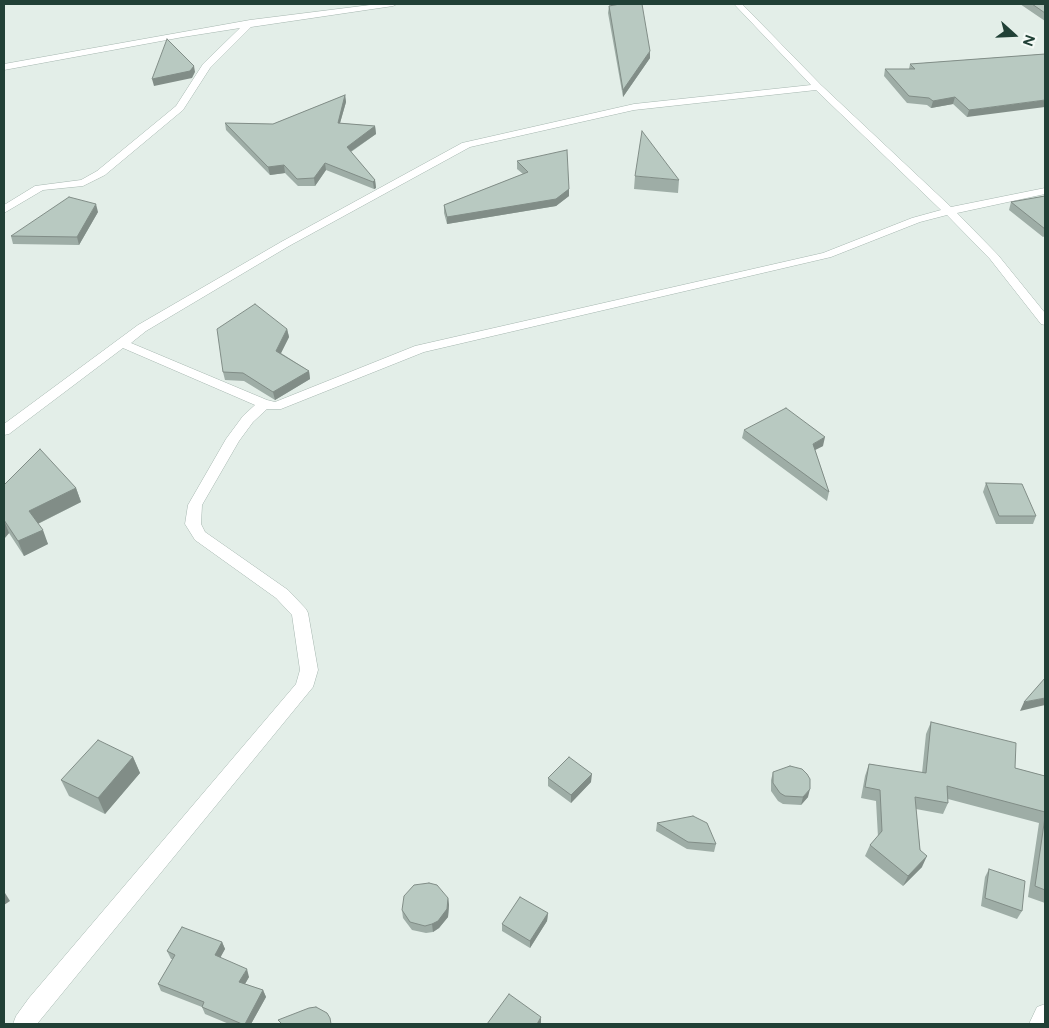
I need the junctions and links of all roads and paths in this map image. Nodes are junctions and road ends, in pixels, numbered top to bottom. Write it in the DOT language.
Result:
graph roads {
  1 [pos="393,4"];
  2 [pos="738,4"];
  3 [pos="250,23"];
  4 [pos="4,67"];
  5 [pos="818,87"];
  6 [pos="1045,191"];
  7 [pos="4,210"];
  8 [pos="949,211"];
  9 [pos="1045,321"];
  10 [pos="121,343"];
  11 [pos="264,404"];
  12 [pos="4,431"];
  13 [pos="1045,1015"];
  14 [pos="24,1024"];
  15 [pos="1040,1024"];
  1 -- 3 [label="street"];
  2 -- 5 [label="street"];
  3 -- 4 [label="street"];
  3 -- 7 [label="street"];
  5 -- 8 [label="street"];
  5 -- 10 [label="street"];
  6 -- 8 [label="street"];
  8 -- 9 [label="street"];
  8 -- 11 [label="street"];
  10 -- 11 [label="street"];
  10 -- 12 [label="street"];
  11 -- 14 [label="street"];
  13 -- 15 [label="street"];
}
